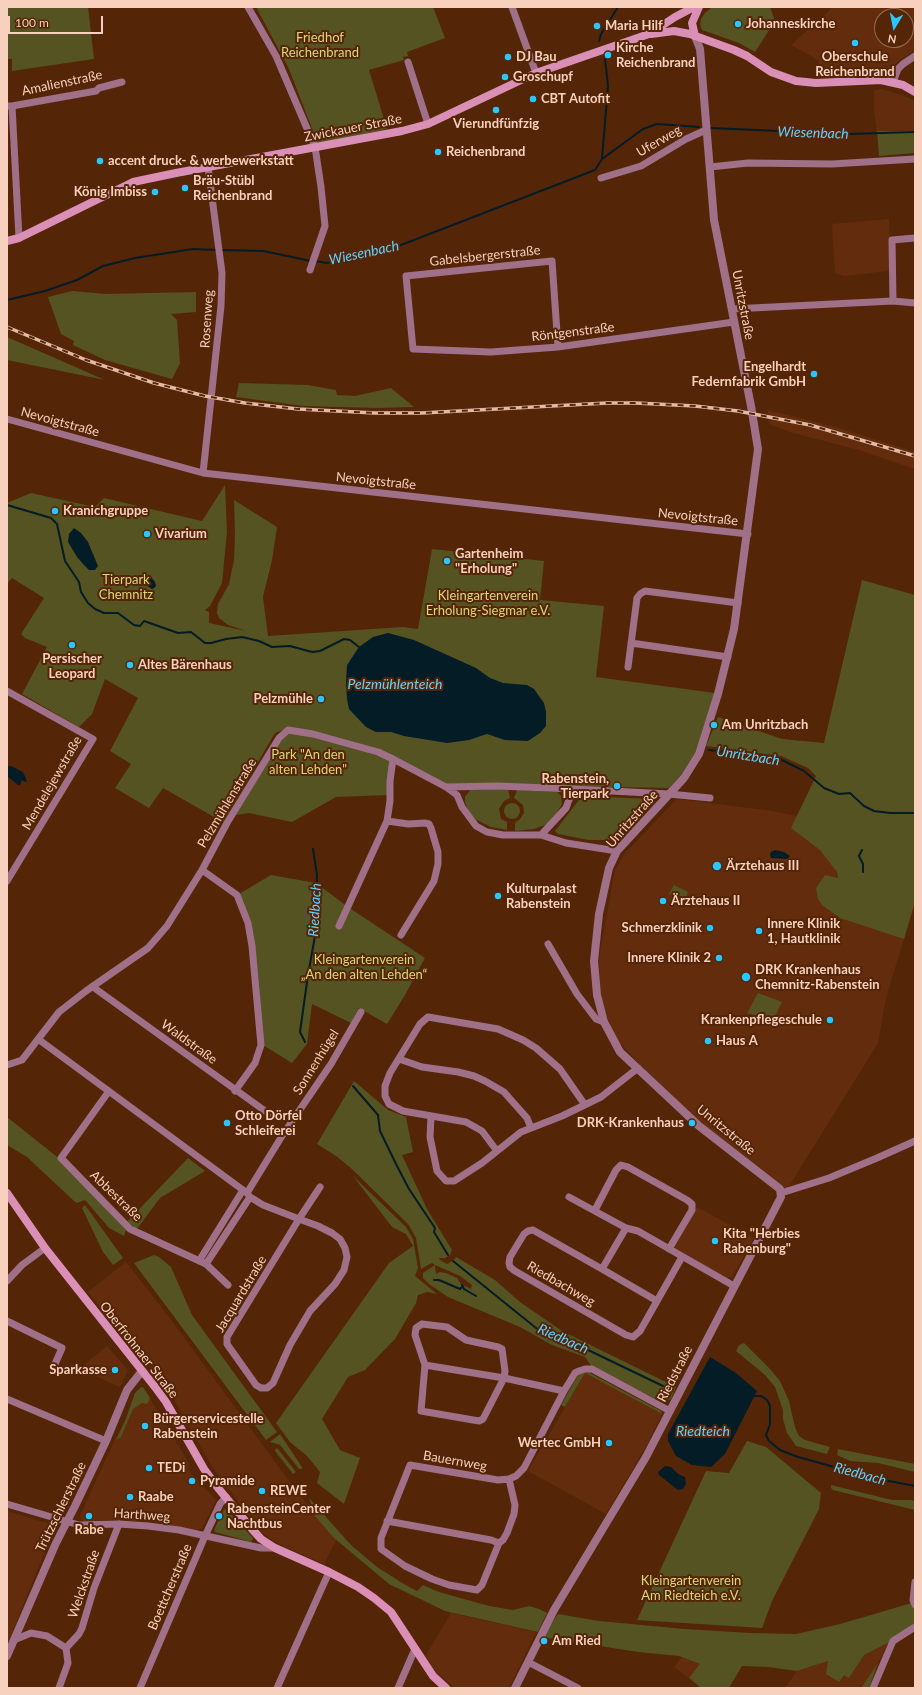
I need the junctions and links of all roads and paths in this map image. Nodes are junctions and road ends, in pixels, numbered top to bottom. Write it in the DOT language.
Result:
graph roads {
  1 [pos="248,7"];
  2 [pos="512,7"];
  3 [pos="694,7"];
  4 [pos="699,7"];
  5 [pos="682,10"];
  6 [pos="649,34"];
  7 [pos="695,36"];
  8 [pos="915,56"];
  9 [pos="408,62"];
  10 [pos="536,73"];
  11 [pos="122,82"];
  12 [pos="893,82"];
  13 [pos="915,92"];
  14 [pos="10,106"];
  15 [pos="428,124"];
  16 [pos="706,130"];
  17 [pos="315,147"];
  18 [pos="915,159"];
  19 [pos="208,167"];
  20 [pos="710,167"];
  21 [pos="601,178"];
  22 [pos="19,238"];
  23 [pos="915,238"];
  24 [pos="7,241"];
  25 [pos="310,268"];
  26 [pos="893,301"];
  27 [pos="915,303"];
  28 [pos="732,309"];
  29 [pos="734,322"];
  30 [pos="558,347"];
  31 [pos="413,348"];
  32 [pos="7,419"];
  33 [pos="204,473"];
  34 [pos="748,534"];
  35 [pos="738,603"];
  36 [pos="631,643"];
  37 [pos="728,657"];
  38 [pos="628,668"];
  39 [pos="7,691"];
  40 [pos="393,759"];
  41 [pos="446,786"];
  42 [pos="572,789"];
  43 [pos="669,794"];
  44 [pos="710,798"];
  45 [pos="387,821"];
  46 [pos="541,835"];
  47 [pos="617,851"];
  48 [pos="202,870"];
  49 [pos="7,881"];
  50 [pos="339,926"];
  51 [pos="401,935"];
  52 [pos="548,944"];
  53 [pos="93,987"];
  54 [pos="361,1012"];
  55 [pos="604,1022"];
  56 [pos="38,1039"];
  57 [pos="399,1059"];
  58 [pos="7,1065"];
  59 [pos="638,1068"];
  60 [pos="235,1091"];
  61 [pos="109,1092"];
  62 [pos="585,1105"];
  63 [pos="272,1116"];
  64 [pos="432,1116"];
  65 [pos="531,1128"];
  66 [pos="915,1140"];
  67 [pos="497,1151"];
  68 [pos="320,1187"];
  69 [pos="7,1193"];
  70 [pos="246,1193"];
  71 [pos="781,1193"];
  72 [pos="569,1197"];
  73 [pos="595,1210"];
  74 [pos="299,1219"];
  75 [pos="626,1228"];
  76 [pos="45,1248"];
  77 [pos="669,1249"];
  78 [pos="682,1257"];
  79 [pos="202,1263"];
  80 [pos="602,1269"];
  81 [pos="7,1281"];
  82 [pos="228,1285"];
  83 [pos="734,1286"];
  84 [pos="657,1301"];
  85 [pos="7,1322"];
  86 [pos="55,1364"];
  87 [pos="425,1365"];
  88 [pos="142,1371"];
  89 [pos="504,1378"];
  90 [pos="564,1390"];
  91 [pos="7,1399"];
  92 [pos="670,1411"];
  93 [pos="106,1441"];
  94 [pos="509,1479"];
  95 [pos="226,1497"];
  96 [pos="7,1504"];
  97 [pos="387,1521"];
  98 [pos="67,1522"];
  99 [pos="119,1524"];
  100 [pos="205,1536"];
  101 [pos="499,1543"];
  102 [pos="276,1548"];
  103 [pos="329,1572"];
  104 [pos="915,1582"];
  105 [pos="915,1604"];
  106 [pos="915,1628"];
  107 [pos="14,1640"];
  108 [pos="66,1648"];
  109 [pos="415,1649"];
  110 [pos="7,1656"];
  111 [pos="528,1662"];
  112 [pos="59,1688"];
  113 [pos="140,1688"];
  114 [pos="277,1688"];
  115 [pos="398,1688"];
  116 [pos="446,1688"];
  117 [pos="515,1688"];
  118 [pos="578,1688"];
  119 [pos="873,1688"];
  1 -- 17 [label="street"];
  2 -- 10 [label="street"];
  3 -- 5 [label="main road, Zwickauer Straße"];
  4 -- 7 [label="main road"];
  5 -- 6 [label="main road, Zwickauer Straße"];
  6 -- 7 [label="main road"];
  6 -- 10 [label="main road, Zwickauer Straße"];
  7 -- 12 [label="main road"];
  7 -- 16 [label="street, Unritzstraße"];
  8 -- 12 [label="street"];
  9 -- 15 [label="street"];
  10 -- 15 [label="main road, Zwickauer Straße"];
  11 -- 14 [label="street, Amalienstraße"];
  12 -- 13 [label="main road"];
  14 -- 22 [label="street"];
  15 -- 17 [label="main road, Zwickauer Straße"];
  16 -- 20 [label="street, Unritzstraße"];
  16 -- 21 [label="street, Uferweg"];
  17 -- 19 [label="main road, Zwickauer Straße"];
  17 -- 25 [label="street"];
  18 -- 20 [label="street"];
  19 -- 22 [label="main road, Zwickauer Straße"];
  19 -- 33 [label="street, Rosenweg"];
  20 -- 28 [label="street, Unritzstraße"];
  22 -- 24 [label="main road, Zwickauer Straße"];
  23 -- 26 [label="street"];
  26 -- 27 [label="street"];
  26 -- 28 [label="street"];
  28 -- 29 [label="street, Unritzstraße"];
  29 -- 30 [label="street, Röntgenstraße"];
  29 -- 34 [label="street, Unritzstraße"];
  30 -- 31 [label="street, Röntgenstraße"];
  30 -- 31 [label="street, Gabelsbergerstraße"];
  32 -- 33 [label="street, Nevoigtstraße"];
  33 -- 34 [label="street, Nevoigtstraße"];
  34 -- 35 [label="street, Unritzstraße"];
  35 -- 36 [label="street"];
  35 -- 37 [label="street, Unritzstraße"];
  36 -- 37 [label="street"];
  36 -- 38 [label="street"];
  37 -- 43 [label="street, Unritzstraße"];
  39 -- 49 [label="street, Mendelejewstraße"];
  40 -- 41 [label="street, Pelzmühlenstraße"];
  40 -- 45 [label="street"];
  40 -- 48 [label="street, Pelzmühlenstraße"];
  41 -- 42 [label="street, Pelzmühlenstraße"];
  41 -- 46 [label="street, Pelzmühlenstraße"];
  42 -- 43 [label="street, Pelzmühlenstraße"];
  42 -- 46 [label="street"];
  43 -- 44 [label="street, Pelzmühlenstraße"];
  43 -- 47 [label="street, Unritzstraße"];
  45 -- 50 [label="street"];
  45 -- 51 [label="street"];
  46 -- 47 [label="street, Pelzmühlenstraße"];
  47 -- 55 [label="street, Unritzstraße"];
  48 -- 53 [label="street, Pelzmühlenstraße"];
  48 -- 60 [label="street"];
  52 -- 55 [label="street"];
  53 -- 56 [label="street, Pelzmühlenstraße"];
  53 -- 60 [label="street, Waldstraße"];
  54 -- 70 [label="street, Sonnenhügel"];
  55 -- 59 [label="street, Unritzstraße"];
  56 -- 58 [label="street, Pelzmühlenstraße"];
  56 -- 61 [label="street, Jacquardstraße"];
  57 -- 62 [label="street"];
  57 -- 64 [label="street"];
  57 -- 65 [label="street"];
  59 -- 62 [label="street"];
  59 -- 71 [label="street, Unritzstraße"];
  60 -- 63 [label="street, Waldstraße"];
  61 -- 70 [label="street, Jacquardstraße"];
  61 -- 79 [label="street, Abbestraße"];
  62 -- 65 [label="street"];
  64 -- 67 [label="street"];
  64 -- 67 [label="street"];
  65 -- 67 [label="street"];
  66 -- 71 [label="street"];
  68 -- 74 [label="street, Jacquardstraße"];
  69 -- 76 [label="main road, Oberfrohnaer Straße"];
  70 -- 74 [label="street, Jacquardstraße"];
  70 -- 79 [label="street, Sonnenhügel"];
  71 -- 83 [label="street, Riedstraße"];
  72 -- 73 [label="street"];
  73 -- 75 [label="street"];
  73 -- 77 [label="street"];
  74 -- 74 [label="street, Jacquardstraße"];
  75 -- 77 [label="street"];
  75 -- 80 [label="street"];
  76 -- 81 [label="street"];
  76 -- 88 [label="main road, Oberfrohnaer Straße"];
  77 -- 78 [label="street"];
  78 -- 83 [label="street"];
  78 -- 84 [label="street, Riedbachweg"];
  79 -- 82 [label="street, Abbestraße"];
  80 -- 84 [label="street, Riedbachweg"];
  80 -- 84 [label="street, Riedbachweg"];
  83 -- 92 [label="street, Riedstraße"];
  85 -- 86 [label="street"];
  87 -- 89 [label="street"];
  87 -- 89 [label="street"];
  87 -- 89 [label="street"];
  88 -- 93 [label="street, Trützschlerstraße"];
  88 -- 95 [label="main road, Oberfrohnaer Straße"];
  89 -- 90 [label="street"];
  90 -- 92 [label="street"];
  90 -- 94 [label="street"];
  91 -- 93 [label="street"];
  92 -- 111 [label="street, Riedstraße"];
  93 -- 98 [label="street, Trützschlerstraße"];
  94 -- 97 [label="street, Bauernweg"];
  94 -- 101 [label="street, Bauernweg"];
  95 -- 100 [label="street, Boettcherstraße"];
  95 -- 102 [label="main road, Oberfrohnaer Straße"];
  96 -- 98 [label="street, Harthweg"];
  97 -- 101 [label="street"];
  97 -- 101 [label="street, Bauernweg"];
  98 -- 99 [label="street, Harthweg"];
  98 -- 107 [label="street, Trützschlerstraße"];
  99 -- 100 [label="street, Harthweg"];
  99 -- 108 [label="street, Welckstraße"];
  100 -- 102 [label="street, Harthweg"];
  100 -- 113 [label="street, Boettcherstraße"];
  102 -- 103 [label="main road, Oberfrohnaer Straße"];
  103 -- 109 [label="main road, Oberfrohnaer Straße"];
  103 -- 114 [label="street"];
  104 -- 105 [label="street"];
  106 -- 119 [label="street"];
  107 -- 108 [label="street"];
  107 -- 110 [label="street, Trützschlerstraße"];
  108 -- 112 [label="street"];
  109 -- 115 [label="street"];
  109 -- 116 [label="main road, Oberfrohnaer Straße"];
  111 -- 117 [label="street, Riedstraße"];
  111 -- 118 [label="street"];
}
